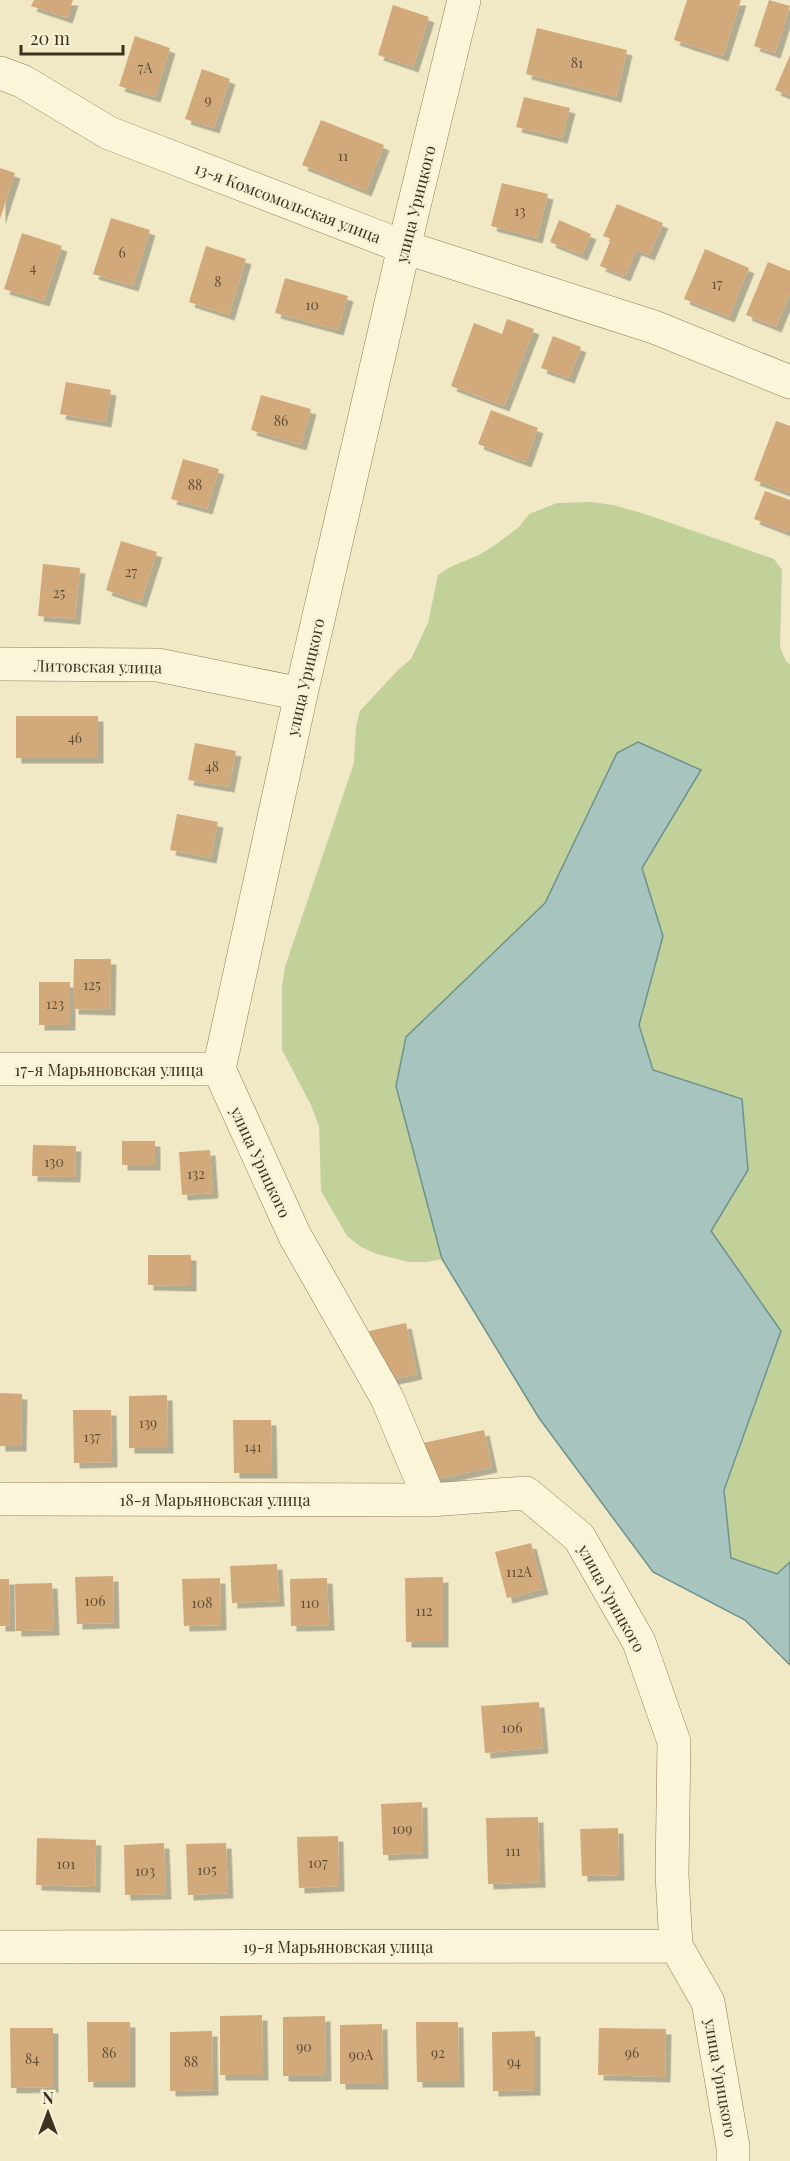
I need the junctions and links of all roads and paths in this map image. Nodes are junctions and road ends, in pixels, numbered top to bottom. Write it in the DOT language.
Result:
graph roads {
  1 [pos="464,0"];
  2 [pos="0,73"];
  3 [pos="404,247"];
  4 [pos="790,382"];
  5 [pos="0,664"];
  6 [pos="301,694"];
  7 [pos="0,1069"];
  8 [pos="219,1069"];
  9 [pos="0,1499"];
  10 [pos="430,1500"];
  11 [pos="676,1946"];
  12 [pos="0,1947"];
  13 [pos="733,2161"];
  1 -- 3 [label="street, улица Урицкого"];
  2 -- 3 [label="street, 13-я Комсомольская улица"];
  3 -- 4 [label="street, 13-я Комсомольская улица"];
  3 -- 6 [label="street, улица Урицкого"];
  5 -- 6 [label="street, Литовская улица"];
  6 -- 8 [label="street, улица Урицкого"];
  7 -- 8 [label="street, 17-я Марьяновская улица"];
  8 -- 10 [label="street, улица Урицкого"];
  9 -- 10 [label="street, 18-я Марьяновская улица"];
  10 -- 11 [label="street, улица Урицкого"];
  11 -- 12 [label="street, 19-я Марьяновская улица"];
  11 -- 13 [label="street, улица Урицкого"];
}
